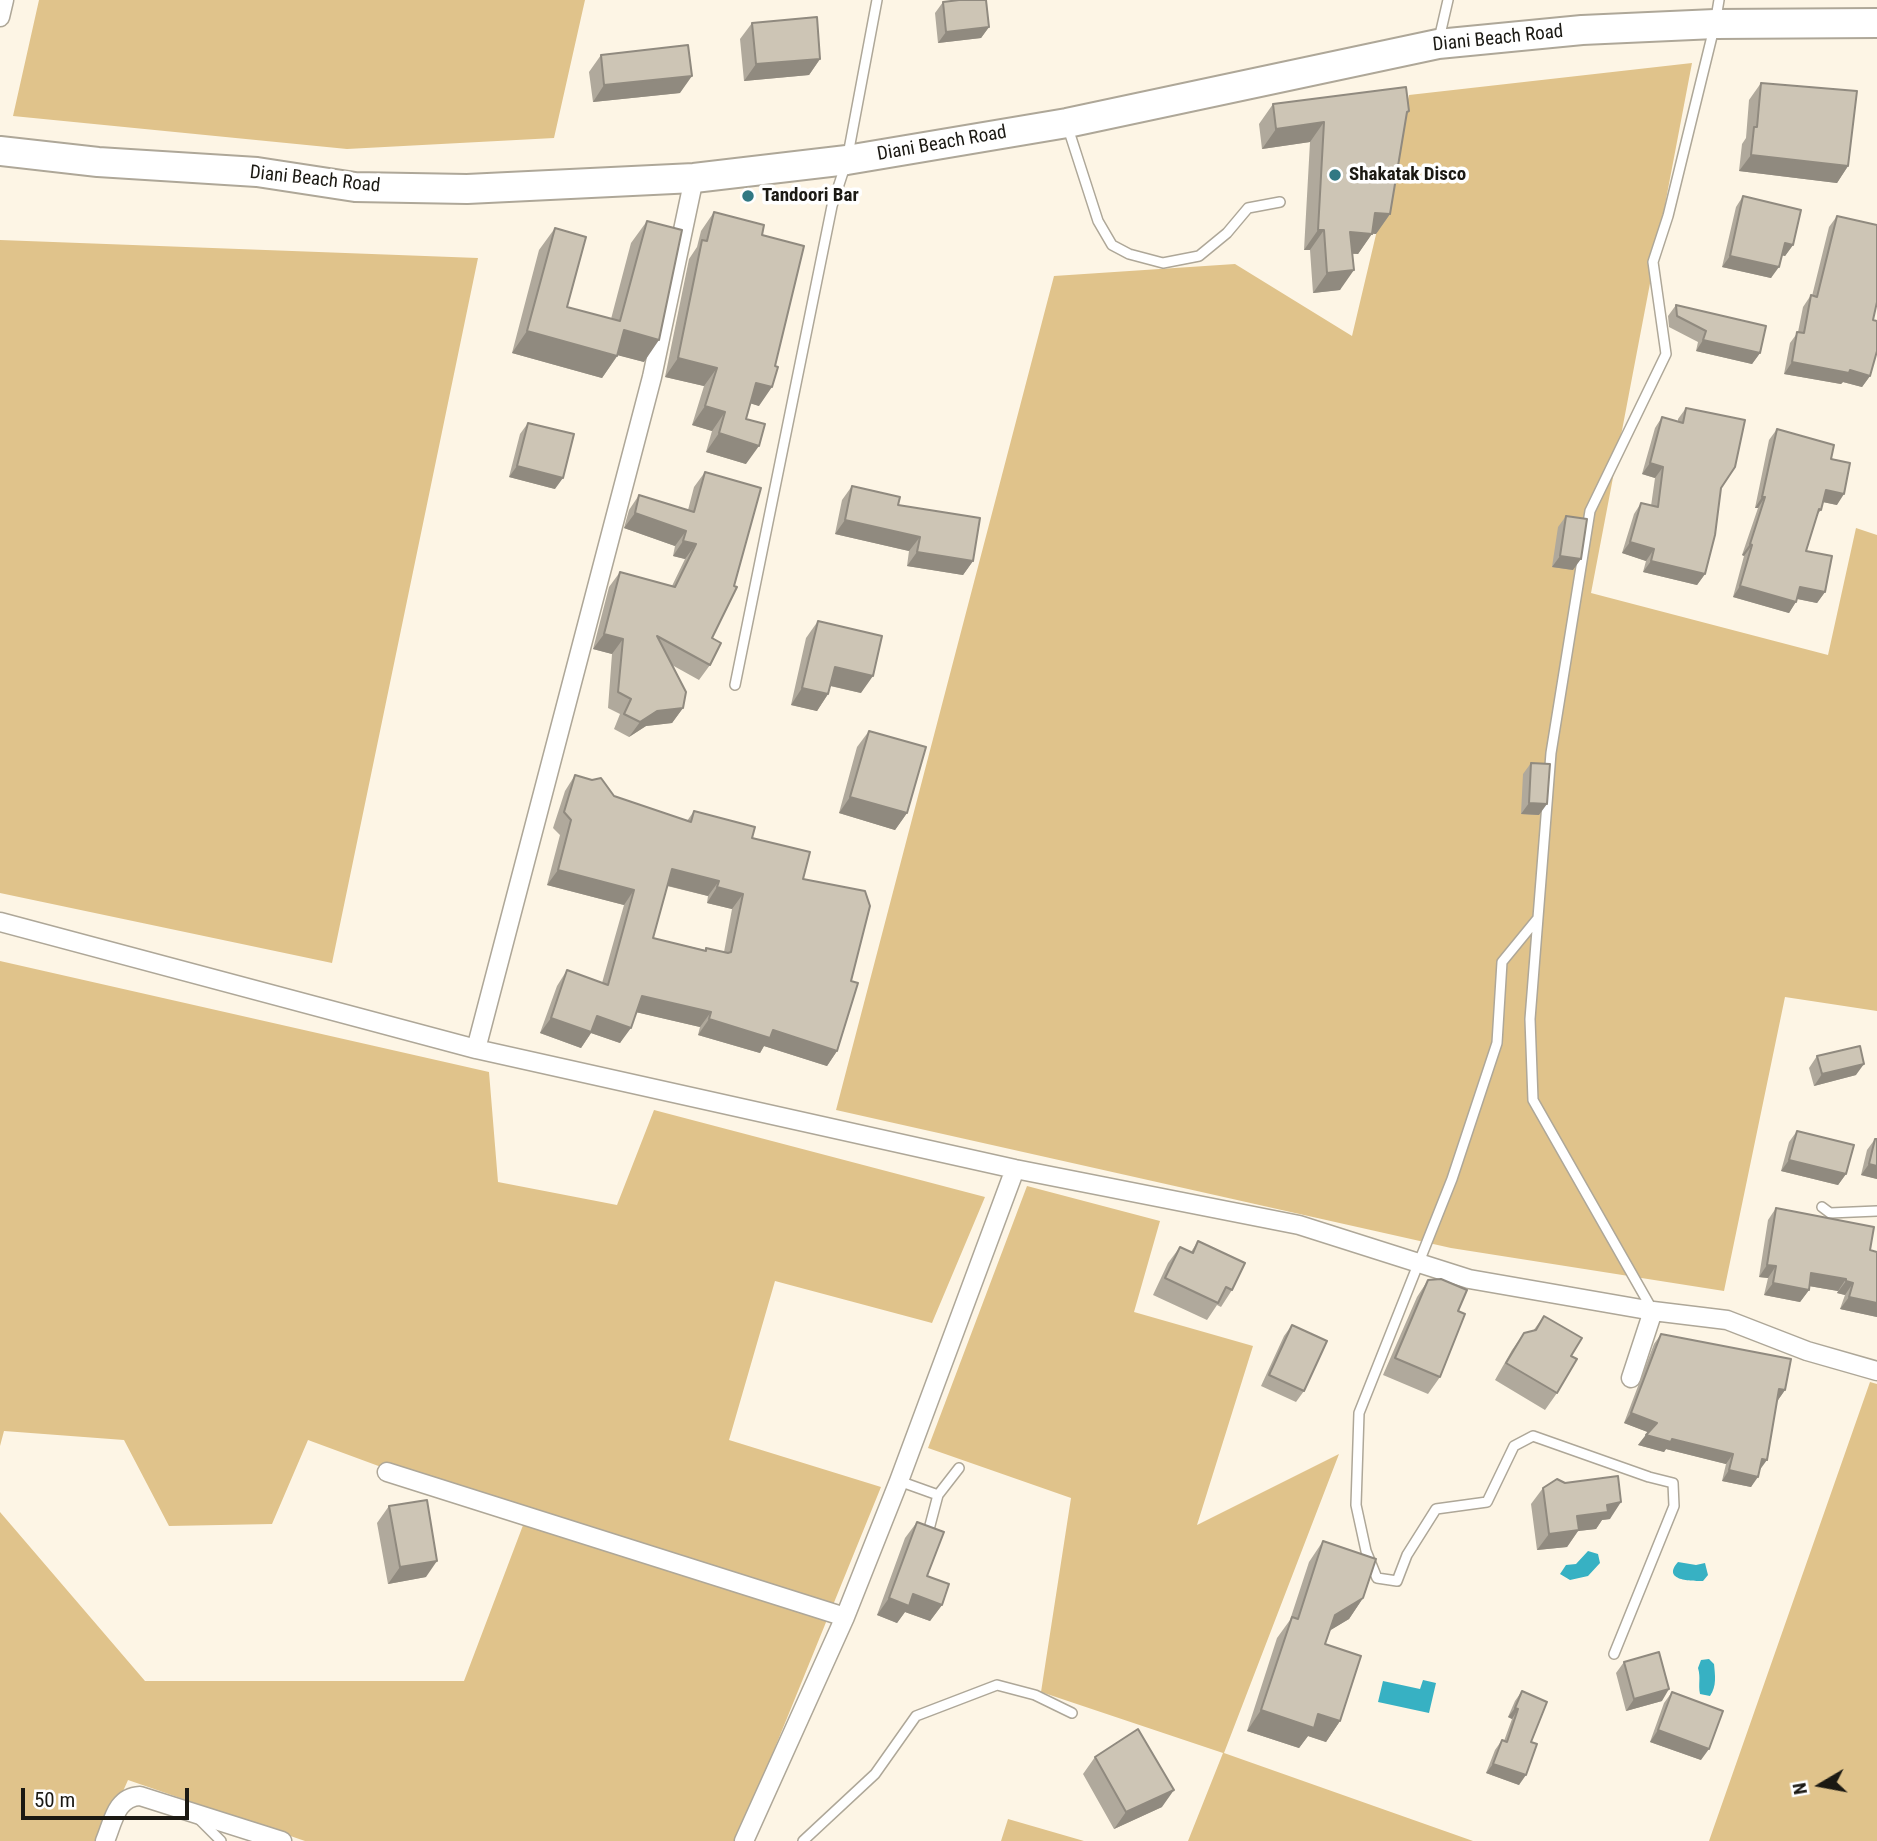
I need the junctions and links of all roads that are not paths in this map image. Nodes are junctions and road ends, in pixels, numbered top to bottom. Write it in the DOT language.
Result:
graph roads {
  1 [pos="4,0"];
  2 [pos="877,0"];
  3 [pos="1448,0"];
  4 [pos="1717,12"];
  5 [pos="0,17"];
  6 [pos="1877,23"];
  7 [pos="1438,44"];
  8 [pos="1067,123"];
  9 [pos="0,151"];
  10 [pos="847,160"];
  11 [pos="694,178"];
  12 [pos="1280,202"];
  13 [pos="735,685"];
  14 [pos="1538,918"];
  15 [pos="0,922"];
  16 [pos="477,1049"];
  17 [pos="1015,1169"];
  18 [pos="1822,1207"];
  19 [pos="1877,1211"];
  20 [pos="1418,1263"];
  21 [pos="1653,1311"];
  22 [pos="1877,1371"];
  23 [pos="1631,1378"];
  24 [pos="960,1468"];
  25 [pos="387,1472"];
  26 [pos="899,1481"];
  27 [pos="938,1494"];
  28 [pos="928,1533"];
  29 [pos="845,1617"];
  30 [pos="1614,1654"];
  31 [pos="1072,1713"];
  32 [pos="192,1812"];
  33 [pos="105,1841"];
  34 [pos="221,1841"];
  35 [pos="282,1841"];
  36 [pos="744,1841"];
  37 [pos="803,1841"];
  1 -- 5 [label="street"];
  2 -- 10 [label="lane"];
  3 -- 7 [label="lane"];
  4 -- 6 [label="main road, Diani Beach Road"];
  4 -- 7 [label="main road, Diani Beach Road"];
  4 -- 14 [label="lane"];
  7 -- 8 [label="main road, Diani Beach Road"];
  8 -- 10 [label="main road, Diani Beach Road"];
  8 -- 12 [label="lane"];
  9 -- 11 [label="main road, Diani Beach Road"];
  10 -- 11 [label="main road, Diani Beach Road"];
  10 -- 13 [label="lane"];
  11 -- 16 [label="street"];
  14 -- 20 [label="lane"];
  14 -- 21 [label="lane"];
  15 -- 16 [label="street"];
  16 -- 17 [label="street"];
  17 -- 20 [label="street"];
  17 -- 26 [label="street"];
  18 -- 19 [label="lane"];
  20 -- 21 [label="street"];
  20 -- 30 [label="lane"];
  21 -- 22 [label="street"];
  21 -- 23 [label="street"];
  24 -- 27 [label="lane"];
  25 -- 29 [label="street"];
  26 -- 27 [label="lane"];
  26 -- 29 [label="street"];
  27 -- 28 [label="lane"];
  29 -- 36 [label="street"];
  31 -- 37 [label="lane"];
  32 -- 33 [label="street"];
  32 -- 34 [label="lane"];
  32 -- 35 [label="street"];
}
